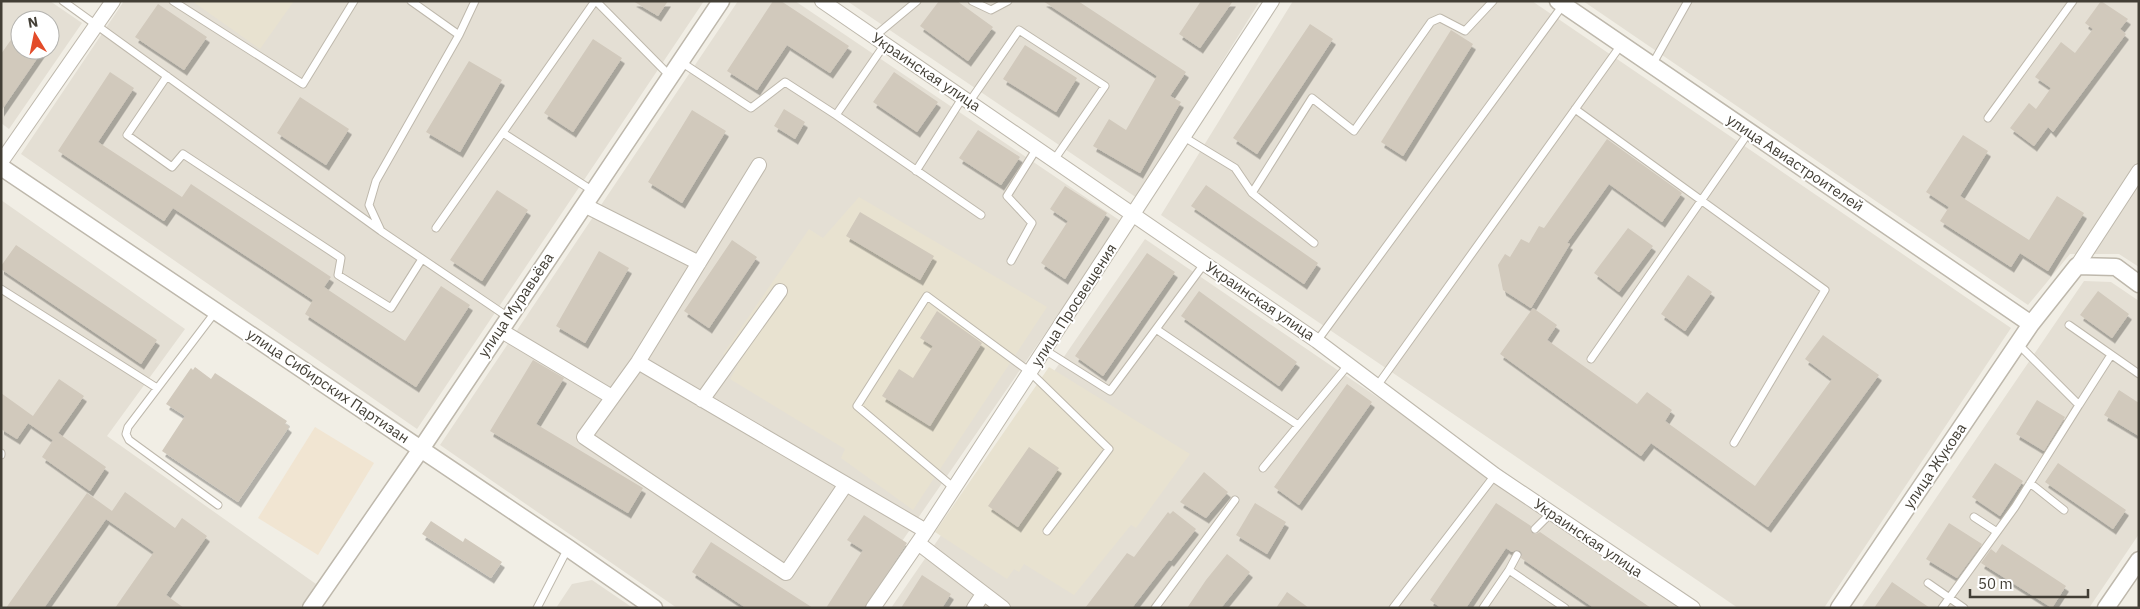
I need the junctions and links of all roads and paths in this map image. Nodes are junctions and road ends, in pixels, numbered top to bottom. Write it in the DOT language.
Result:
graph roads {
  1 [pos="63,1"];
  2 [pos="113,1"];
  3 [pos="173,1"];
  4 [pos="354,1"];
  5 [pos="411,1"];
  6 [pos="476,1"];
  7 [pos="596,1"];
  8 [pos="721,1"];
  9 [pos="822,1"];
  10 [pos="917,1"];
  11 [pos="972,1"];
  12 [pos="1008,1"];
  13 [pos="1272,1"];
  14 [pos="1493,1"];
  15 [pos="1688,1"];
  16 [pos="2073,1"];
  17 [pos="1561,3"];
  18 [pos="98,26"];
  19 [pos="459,35"];
  20 [pos="880,40"];
  21 [pos="1621,45"];
  22 [pos="681,62"];
  23 [pos="1652,66"];
  24 [pos="167,76"];
  25 [pos="671,77"];
  26 [pos="966,99"];
  27 [pos="1575,109"];
  28 [pos="836,115"];
  29 [pos="1988,118"];
  30 [pos="1749,132"];
  31 [pos="502,133"];
  32 [pos="1184,137"];
  33 [pos="1037,148"];
  34 [pos="1054,160"];
  35 [pos="1,162"];
  36 [pos="759,165"];
  37 [pos="1,167"];
  38 [pos="916,171"];
  39 [pos="2139,171"];
  40 [pos="593,191"];
  41 [pos="1252,193"];
  42 [pos="1701,200"];
  43 [pos="584,205"];
  44 [pos="1133,214"];
  45 [pos="980,215"];
  46 [pos="436,228"];
  47 [pos="381,231"];
  48 [pos="1314,243"];
  49 [pos="422,259"];
  50 [pos="1011,261"];
  51 [pos="699,263"];
  52 [pos="1204,264"];
  53 [pos="2077,266"];
  54 [pos="2139,284"];
  55 [pos="1,289"];
  56 [pos="780,291"];
  57 [pos="216,310"];
  58 [pos="504,323"];
  59 [pos="2031,324"];
  60 [pos="2069,326"];
  61 [pos="1156,329"];
  62 [pos="1318,341"];
  63 [pos="2018,344"];
  64 [pos="1045,350"];
  65 [pos="2111,355"];
  66 [pos="1592,359"];
  67 [pos="638,362"];
  68 [pos="1349,364"];
  69 [pos="1030,372"];
  70 [pos="2139,374"];
  71 [pos="1378,386"];
  72 [pos="158,388"];
  73 [pos="612,397"];
  74 [pos="702,400"];
  75 [pos="2079,405"];
  76 [pos="1298,426"];
  77 [pos="1734,444"];
  78 [pos="420,449"];
  79 [pos="1263,468"];
  80 [pos="1495,475"];
  81 [pos="2030,483"];
  82 [pos="846,484"];
  83 [pos="954,488"];
  84 [pos="1235,500"];
  85 [pos="218,505"];
  86 [pos="2064,510"];
  87 [pos="1551,513"];
  88 [pos="1974,517"];
  89 [pos="1535,529"];
  90 [pos="926,531"];
  91 [pos="1047,531"];
  92 [pos="1997,532"];
  93 [pos="918,543"];
  94 [pos="568,548"];
  95 [pos="1517,555"];
  96 [pos="2139,560"];
  97 [pos="1509,570"];
  98 [pos="1928,583"];
  99 [pos="983,594"];
  100 [pos="1949,598"];
  101 [pos="1396,607"];
  102 [pos="311,608"];
  103 [pos="537,608"];
  104 [pos="654,608"];
  105 [pos="873,608"];
  106 [pos="974,608"];
  107 [pos="1003,608"];
  108 [pos="1155,608"];
  109 [pos="1483,608"];
  110 [pos="1566,608"];
  111 [pos="1693,608"];
  112 [pos="1839,608"];
  113 [pos="1942,608"];
  114 [pos="1964,608"];
  115 [pos="2106,608"];
  1 -- 18 [label="lane"];
  2 -- 18 [label="street"];
  3 -- 4 [label="lane"];
  5 -- 19 [label="lane"];
  6 -- 19 [label="lane"];
  7 -- 25 [label="lane"];
  7 -- 31 [label="lane"];
  8 -- 22 [label="street, улица Муравьёва"];
  9 -- 20 [label="street, Украинская улица"];
  10 -- 20 [label="lane"];
  11 -- 12 [label="lane"];
  13 -- 32 [label="street, улица Просвещения"];
  14 -- 41 [label="lane"];
  15 -- 23 [label="lane"];
  16 -- 29 [label="lane"];
  17 -- 21 [label="street, улица Авиастроителей"];
  17 -- 62 [label="lane"];
  18 -- 24 [label="lane"];
  18 -- 35 [label="street"];
  19 -- 47 [label="lane"];
  20 -- 26 [label="street, Украинская улица"];
  20 -- 28 [label="lane"];
  21 -- 23 [label="street, улица Авиастроителей"];
  21 -- 27 [label="lane"];
  22 -- 25 [label="street, улица Муравьёва"];
  22 -- 28 [label="lane"];
  23 -- 30 [label="street, улица Авиастроителей"];
  24 -- 47 [label="lane"];
  24 -- 49 [label="lane"];
  25 -- 40 [label="street, улица Муравьёва"];
  26 -- 33 [label="street, Украинская улица"];
  26 -- 34 [label="lane"];
  26 -- 38 [label="lane"];
  27 -- 42 [label="lane"];
  27 -- 71 [label="lane"];
  28 -- 38 [label="lane"];
  30 -- 42 [label="lane"];
  30 -- 59 [label="street, улица Авиастроителей"];
  31 -- 40 [label="lane"];
  31 -- 46 [label="lane"];
  32 -- 41 [label="lane"];
  32 -- 44 [label="street, улица Просвещения"];
  33 -- 34 [label="street, Украинская улица"];
  33 -- 50 [label="lane"];
  34 -- 44 [label="street, Украинская улица"];
  36 -- 51 [label="street"];
  37 -- 57 [label="street, улица Сибирских Партизан"];
  38 -- 45 [label="lane"];
  39 -- 53 [label="street"];
  40 -- 43 [label="street, улица Муравьёва"];
  41 -- 48 [label="lane"];
  42 -- 66 [label="lane"];
  42 -- 77 [label="lane"];
  43 -- 51 [label="street"];
  43 -- 58 [label="street, улица Муравьёва"];
  44 -- 52 [label="street, Украинская улица"];
  44 -- 64 [label="street, улица Просвещения"];
  47 -- 49 [label="lane"];
  49 -- 58 [label="lane"];
  51 -- 67 [label="street"];
  52 -- 61 [label="lane"];
  52 -- 62 [label="street, Украинская улица"];
  53 -- 54 [label="street"];
  53 -- 59 [label="street, улица Жукова"];
  55 -- 72 [label="lane"];
  56 -- 74 [label="street"];
  57 -- 72 [label="lane"];
  57 -- 78 [label="street, улица Сибирских Партизан"];
  58 -- 73 [label="street"];
  58 -- 78 [label="street, улица Муравьёва"];
  59 -- 63 [label="street, улица Жукова"];
  60 -- 65 [label="lane"];
  61 -- 64 [label="lane"];
  61 -- 76 [label="lane"];
  62 -- 68 [label="street, Украинская улица"];
  63 -- 75 [label="lane"];
  63 -- 112 [label="street, улица Жукова"];
  64 -- 69 [label="street, улица Просвещения"];
  65 -- 70 [label="lane"];
  65 -- 75 [label="lane"];
  67 -- 73 [label="street"];
  67 -- 74 [label="street"];
  68 -- 71 [label="street, Украинская улица"];
  68 -- 76 [label="lane"];
  69 -- 83 [label="street, улица Просвещения"];
  69 -- 83 [label="lane"];
  69 -- 91 [label="lane"];
  71 -- 80 [label="street, Украинская улица"];
  72 -- 85 [label="lane"];
  73 -- 82 [label="street"];
  74 -- 82 [label="street"];
  75 -- 81 [label="lane"];
  76 -- 79 [label="lane"];
  78 -- 94 [label="street, улица Сибирских Партизан"];
  78 -- 102 [label="street, улица Муравьёва"];
  80 -- 87 [label="street, Украинская улица"];
  80 -- 101 [label="lane"];
  81 -- 86 [label="lane"];
  81 -- 92 [label="lane"];
  82 -- 90 [label="street"];
  83 -- 90 [label="street, улица Просвещения"];
  84 -- 108 [label="lane"];
  87 -- 89 [label="lane"];
  87 -- 111 [label="street, Украинская улица"];
  88 -- 92 [label="lane"];
  90 -- 93 [label="street, улица Просвещения"];
  92 -- 100 [label="lane"];
  93 -- 99 [label="street"];
  93 -- 105 [label="street, улица Просвещения"];
  94 -- 103 [label="lane"];
  94 -- 104 [label="street, улица Сибирских Партизан"];
  95 -- 97 [label="lane"];
  96 -- 115 [label="street"];
  97 -- 109 [label="lane"];
  97 -- 110 [label="lane"];
  98 -- 100 [label="lane"];
  99 -- 106 [label="street"];
  99 -- 107 [label="street"];
  100 -- 113 [label="lane"];
  100 -- 114 [label="lane"];
}
